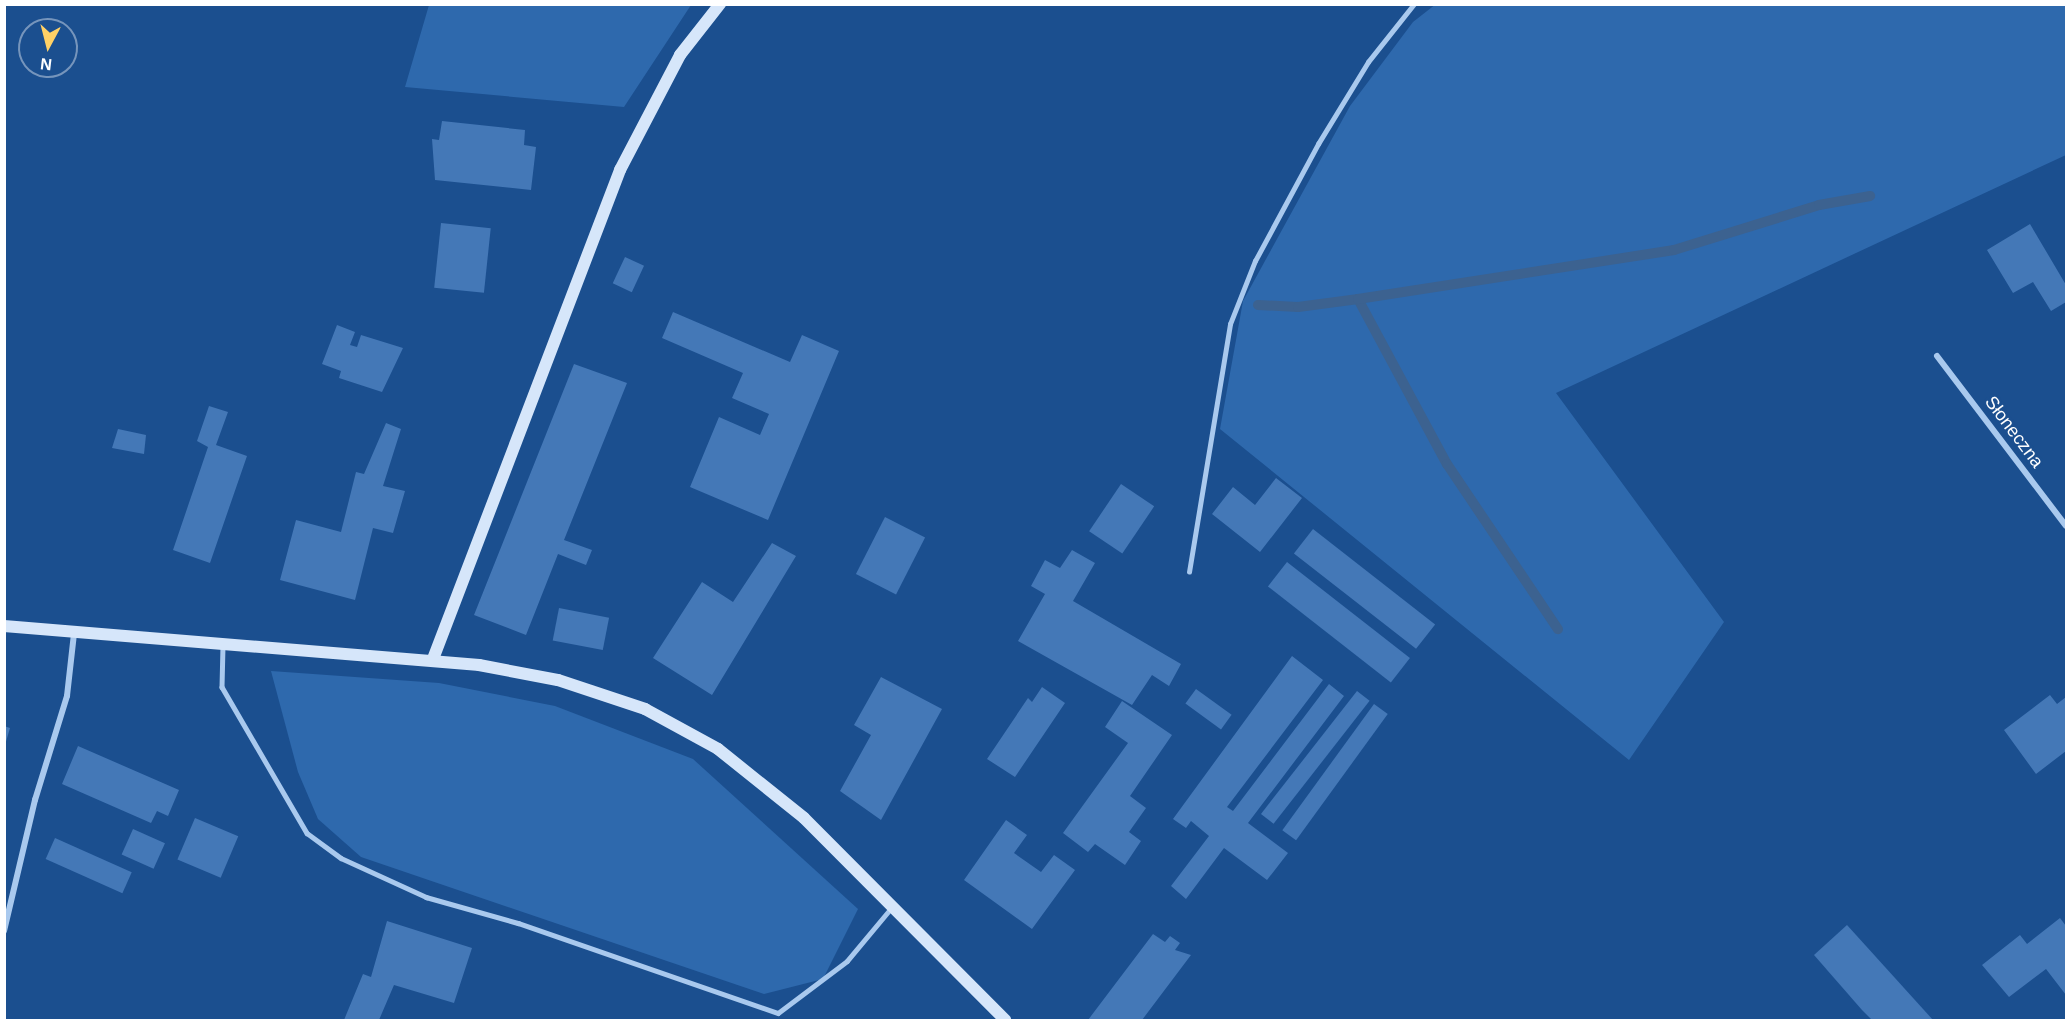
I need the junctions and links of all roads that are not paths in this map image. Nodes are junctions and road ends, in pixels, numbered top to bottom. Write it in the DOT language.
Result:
graph roads {
  1 [pos="720,4"];
  2 [pos="1414,4"];
  3 [pos="1937,356"];
  4 [pos="2067,526"];
  5 [pos="1189,572"];
  6 [pos="4,626"];
  7 [pos="74,634"];
  8 [pos="224,644"];
  9 [pos="433,659"];
  10 [pos="892,908"];
  11 [pos="4,931"];
  12 [pos="1005,1020"];
  1 -- 9 [label="street"];
  2 -- 5 [label="lane"];
  3 -- 4 [label="street, Słoneczna"];
  6 -- 7 [label="street"];
  7 -- 8 [label="street"];
  7 -- 11 [label="street"];
  8 -- 9 [label="street"];
  8 -- 10 [label="lane"];
  9 -- 10 [label="street"];
  10 -- 12 [label="street"];
}
